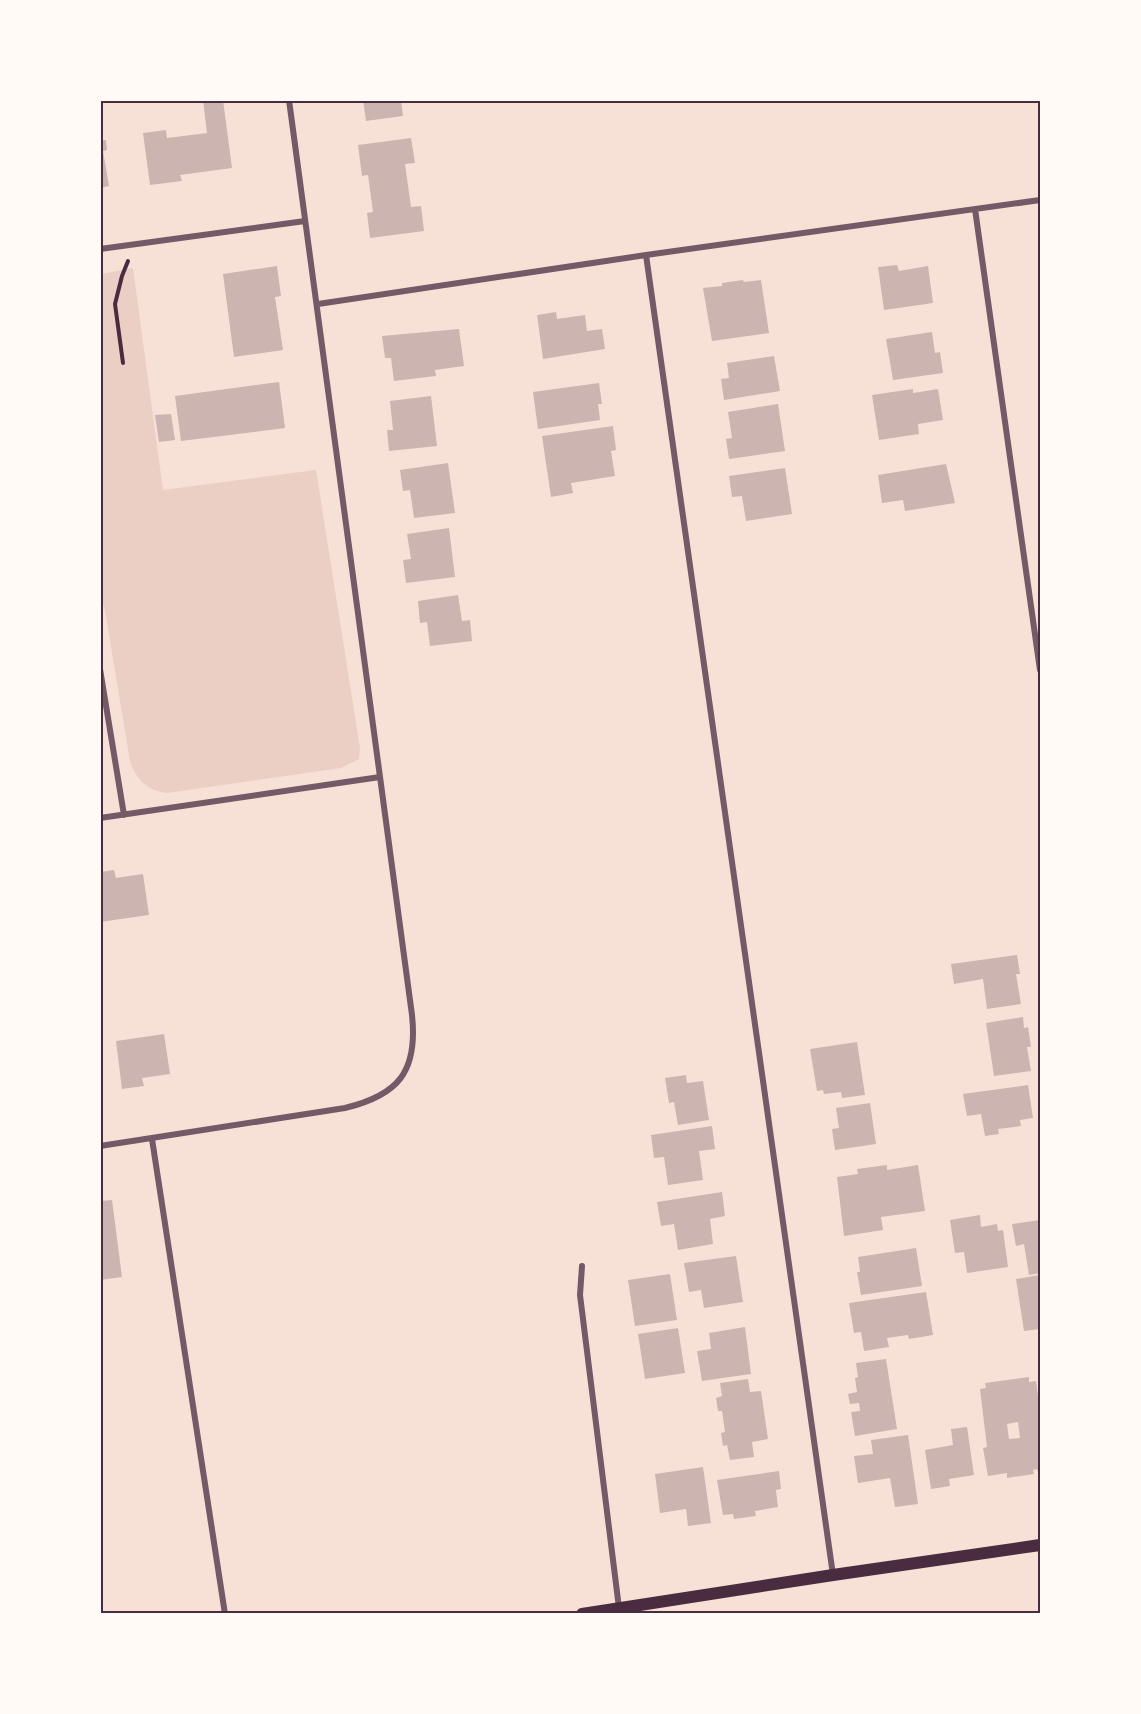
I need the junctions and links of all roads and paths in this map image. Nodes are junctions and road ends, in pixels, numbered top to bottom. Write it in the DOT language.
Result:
graph roads {
  1 [pos="289,100"];
  2 [pos="1041,200"];
  3 [pos="975,209"];
  4 [pos="306,221"];
  5 [pos="135,244"];
  6 [pos="100,249"];
  7 [pos="646,255"];
  8 [pos="318,304"];
  9 [pos="123,363"];
  10 [pos="100,669"];
  11 [pos="1041,670"];
  12 [pos="380,777"];
  13 [pos="123,815"];
  14 [pos="100,818"];
  15 [pos="152,1139"];
  16 [pos="100,1146"];
  17 [pos="582,1266"];
  18 [pos="1041,1545"];
  19 [pos="833,1575"];
  20 [pos="627,1609"];
  21 [pos="225,1614"];
  22 [pos="582,1614"];
  1 -- 4 [label="street"];
  2 -- 3 [label="street"];
  3 -- 7 [label="street"];
  3 -- 11 [label="street"];
  4 -- 5 [label="street"];
  4 -- 8 [label="street"];
  5 -- 6 [label="street"];
  5 -- 9 [label="path"];
  7 -- 8 [label="street"];
  7 -- 19 [label="street"];
  8 -- 12 [label="street"];
  10 -- 13 [label="street"];
  12 -- 13 [label="street"];
  12 -- 15 [label="street"];
  13 -- 14 [label="street"];
  15 -- 16 [label="street"];
  15 -- 21 [label="street"];
  17 -- 20 [label="street"];
  18 -- 19 [label="main road"];
  19 -- 20 [label="main road"];
  20 -- 22 [label="main road"];
}
